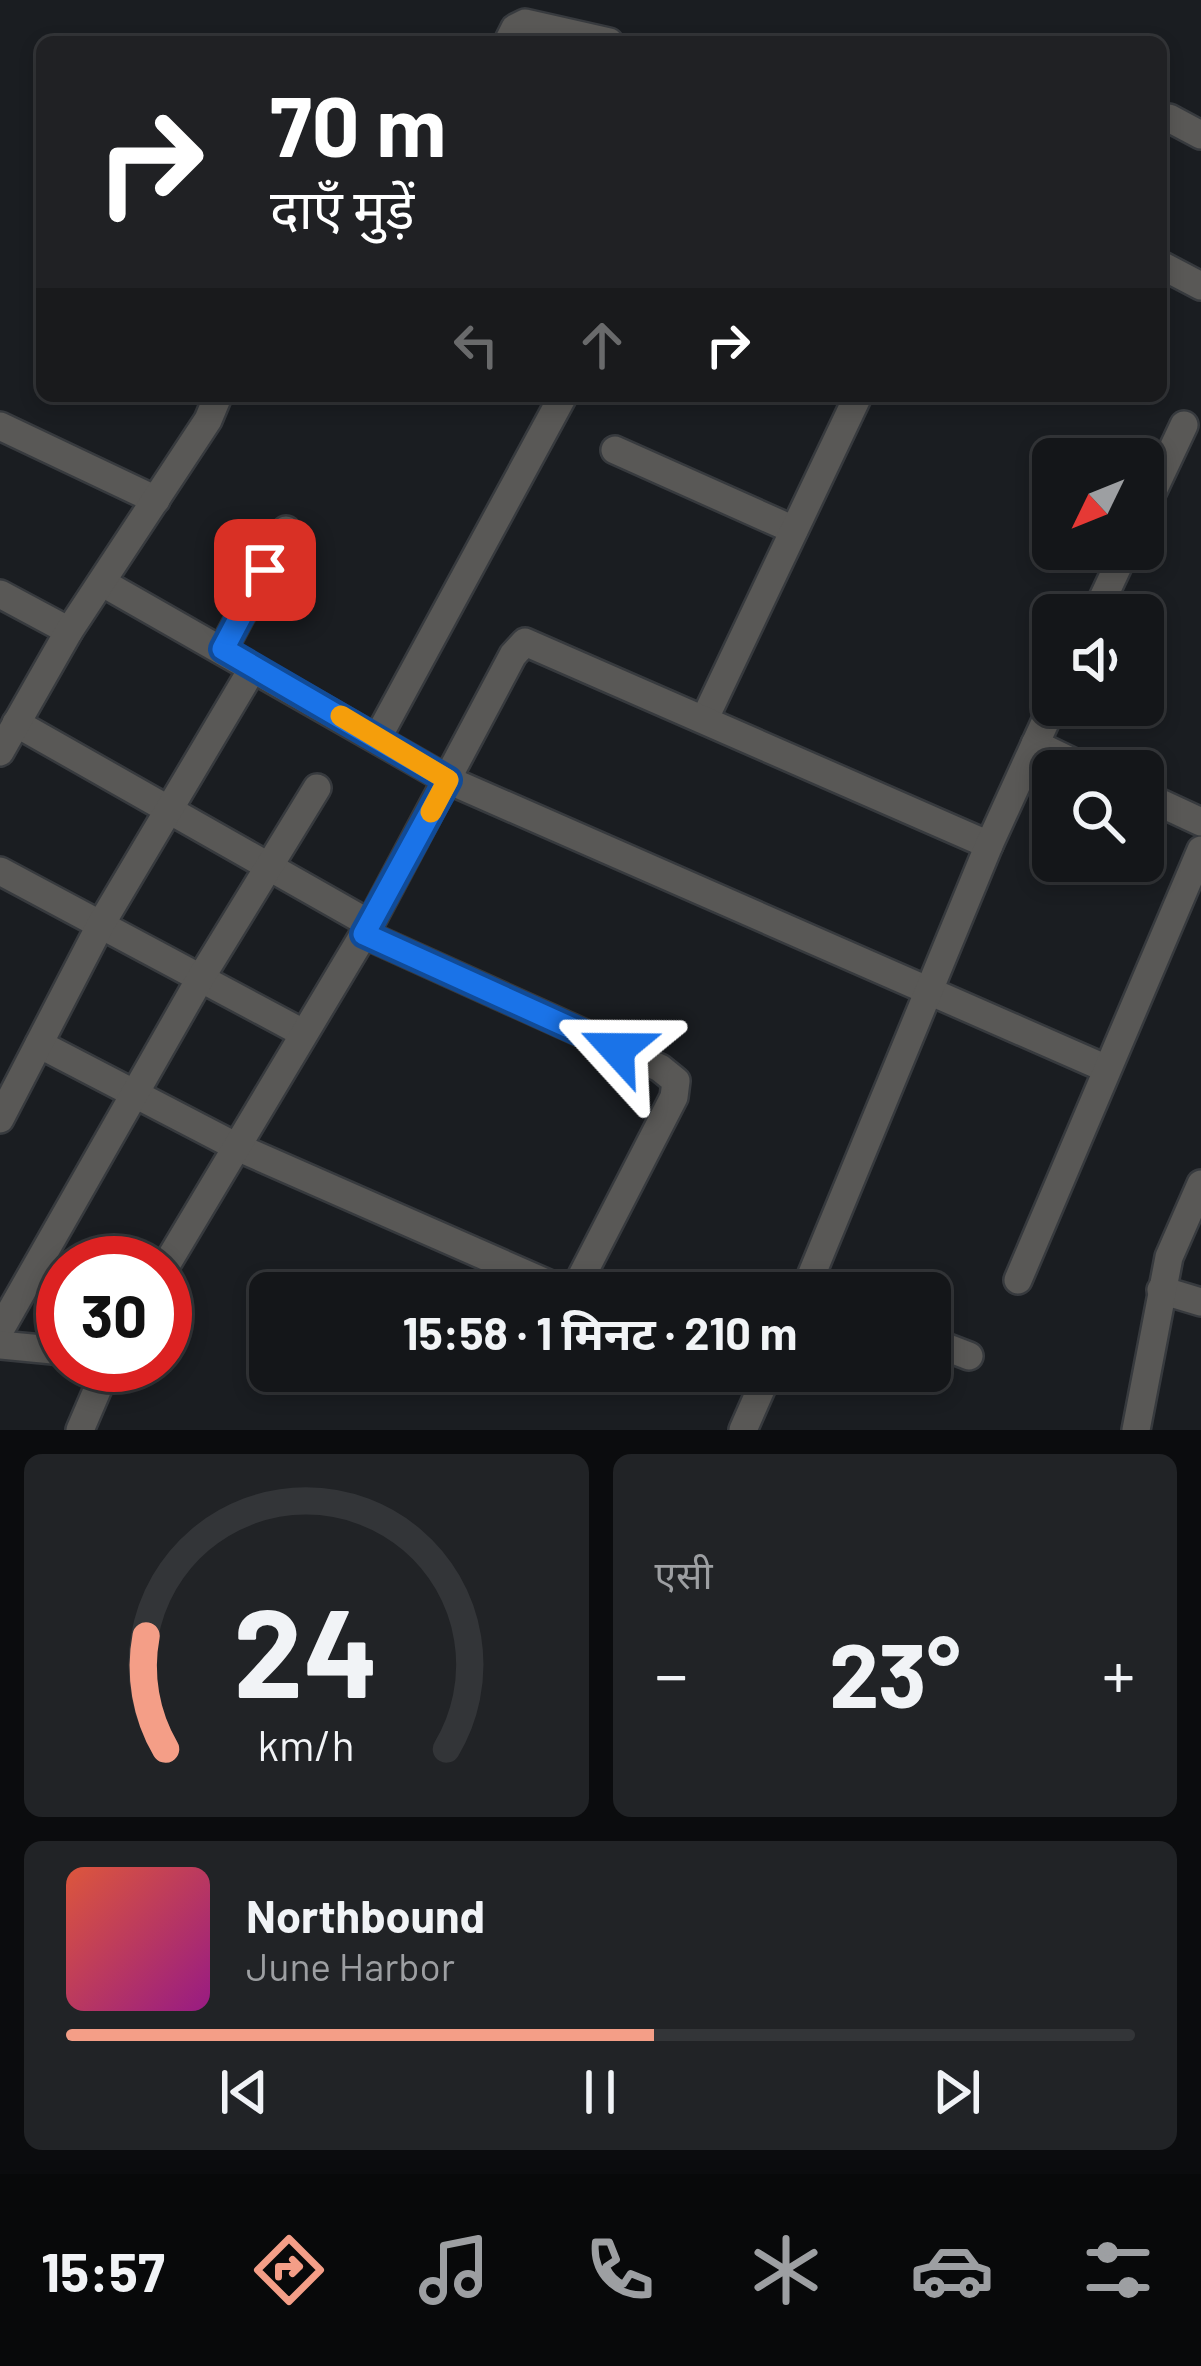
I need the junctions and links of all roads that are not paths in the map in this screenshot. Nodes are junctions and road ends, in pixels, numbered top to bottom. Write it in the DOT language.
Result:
graph roads {
  1 [pos="511,36"];
  2 [pos="583,36"];
  3 [pos="1167,118"];
  4 [pos="1201,135"];
  5 [pos="1167,268"];
  6 [pos="1201,286"];
  7 [pos="216,402"];
  8 [pos="560,402"];
  9 [pos="855,402"];
  10 [pos="1184,425"];
  11 [pos="0,426"];
  12 [pos="615,450"];
  13 [pos="1164,467"];
  14 [pos="156,500"];
  15 [pos="286,530"];
  16 [pos="794,530"];
  17 [pos="103,583"];
  18 [pos="0,594"];
  19 [pos="69,631"];
  20 [pos="223,649"];
  21 [pos="253,668"];
  22 [pos="705,718"];
  23 [pos="16,723"];
  24 [pos="1044,726"];
  25 [pos="378,737"];
  26 [pos="1035,745"];
  27 [pos="1046,750"];
  28 [pos="0,752"];
  29 [pos="448,780"];
  30 [pos="317,788"];
  31 [pos="1164,805"];
  32 [pos="168,811"];
  33 [pos="1201,822"];
  34 [pos="989,844"];
  35 [pos="1201,850"];
  36 [pos="268,868"];
  37 [pos="0,871"];
  38 [pos="101,924"];
  39 [pos="367,929"];
  40 [pos="200,980"];
  41 [pos="930,990"];
  42 [pos="303,1033"];
  43 [pos="39,1044"];
  44 [pos="1107,1069"];
  45 [pos="134,1095"];
  46 [pos="0,1119"];
  47 [pos="237,1147"];
  48 [pos="1201,1184"];
  49 [pos="184,1236"];
  50 [pos="523,1272"];
  51 [pos="582,1272"];
  52 [pos="814,1272"];
  53 [pos="1018,1280"];
  54 [pos="1161,1290"];
  55 [pos="1201,1302"];
  56 [pos="0,1330"];
  57 [pos="0,1345"];
  58 [pos="36,1348"];
  59 [pos="951,1349"];
  60 [pos="969,1356"];
  61 [pos="96,1392"];
  62 [pos="753,1392"];
  63 [pos="1136,1427"];
  64 [pos="80,1430"];
  65 [pos="742,1430"];
  66 [pos="1167,1430"];
  1 -- 2 [label="street"];
  3 -- 4 [label="street"];
  5 -- 6 [label="street"];
  7 -- 14 [label="street"];
  8 -- 25 [label="street"];
  9 -- 16 [label="street"];
  10 -- 13 [label="street"];
  11 -- 14 [label="street"];
  12 -- 16 [label="street"];
  14 -- 17 [label="street"];
  15 -- 20 [label="street"];
  16 -- 22 [label="street"];
  17 -- 19 [label="street"];
  17 -- 20 [label="street"];
  18 -- 19 [label="street"];
  19 -- 23 [label="street"];
  20 -- 21 [label="street"];
  21 -- 25 [label="street"];
  21 -- 32 [label="street"];
  22 -- 29 [label="street"];
  22 -- 34 [label="street"];
  23 -- 28 [label="street"];
  23 -- 32 [label="street"];
  24 -- 26 [label="street"];
  25 -- 29 [label="street"];
  26 -- 27 [label="street"];
  26 -- 34 [label="street"];
  29 -- 39 [label="street"];
  29 -- 41 [label="street"];
  30 -- 36 [label="street"];
  31 -- 33 [label="street"];
  32 -- 36 [label="street"];
  32 -- 38 [label="street"];
  34 -- 41 [label="street"];
  35 -- 44 [label="street"];
  36 -- 39 [label="street"];
  36 -- 40 [label="street"];
  37 -- 38 [label="street"];
  38 -- 40 [label="street"];
  38 -- 43 [label="street"];
  39 -- 42 [label="street"];
  39 -- 51 [label="street"];
  40 -- 42 [label="street"];
  40 -- 45 [label="street"];
  41 -- 44 [label="street"];
  41 -- 52 [label="street"];
  42 -- 47 [label="street"];
  43 -- 45 [label="street"];
  43 -- 46 [label="street"];
  44 -- 53 [label="street"];
  45 -- 47 [label="street"];
  45 -- 56 [label="street"];
  47 -- 49 [label="street"];
  47 -- 50 [label="street"];
  48 -- 54 [label="street"];
  54 -- 55 [label="street"];
  54 -- 63 [label="street"];
  57 -- 58 [label="street"];
  59 -- 60 [label="street"];
  61 -- 64 [label="street"];
  62 -- 65 [label="street"];
  63 -- 66 [label="street"];
}
